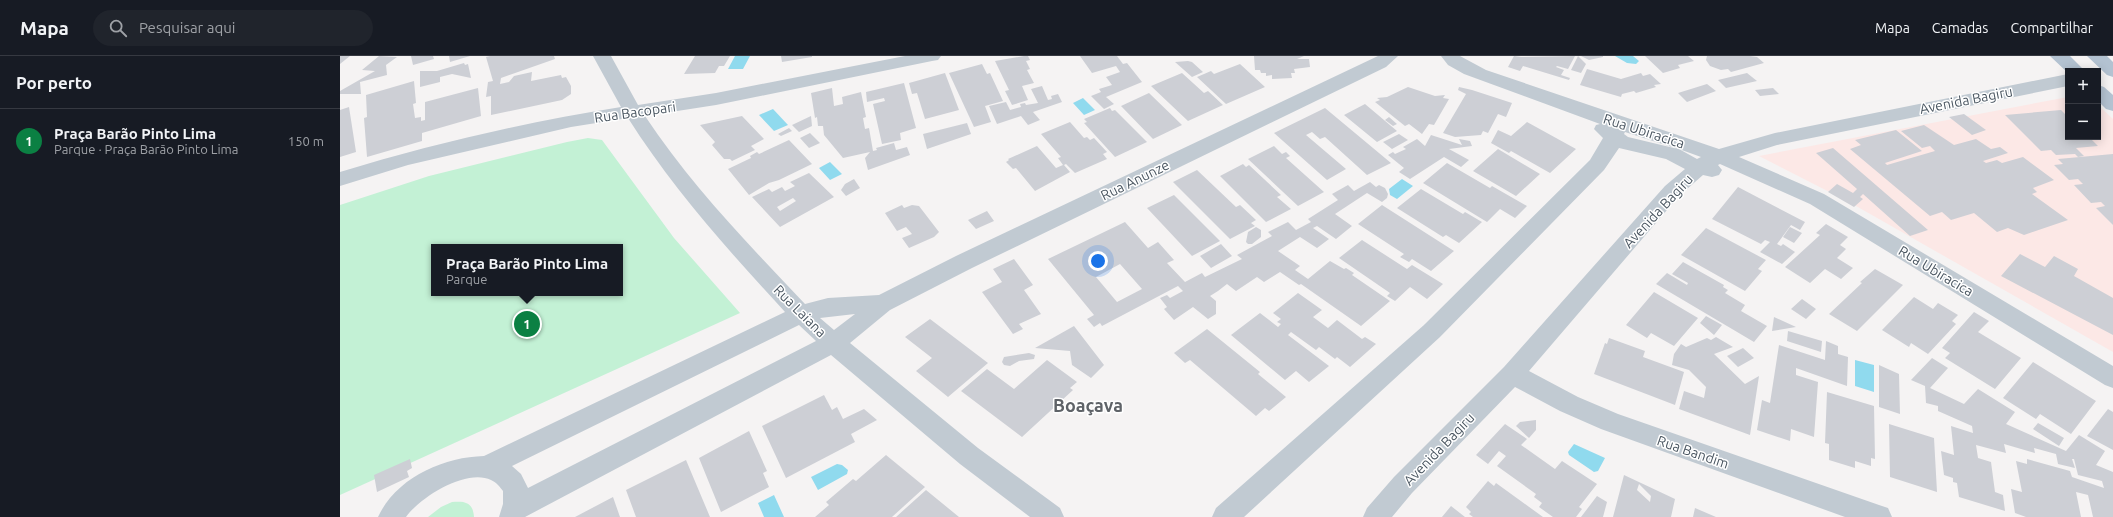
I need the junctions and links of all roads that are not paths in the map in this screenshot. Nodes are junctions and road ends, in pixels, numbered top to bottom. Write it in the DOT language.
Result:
graph roads {
  1 [pos="932,56"];
  2 [pos="1388,56"];
  3 [pos="1450,56"];
  4 [pos="2059,56"];
  5 [pos="2096,56"];
  6 [pos="605,57"];
  7 [pos="2073,68"];
  8 [pos="2113,71"];
  9 [pos="2065,81"];
  10 [pos="2101,94"];
  11 [pos="2113,105"];
  12 [pos="633,113"];
  13 [pos="1616,129"];
  14 [pos="1720,156"];
  15 [pos="1699,168"];
  16 [pos="1756,170"];
  17 [pos="340,179"];
  18 [pos="882,304"];
  19 [pos="801,314"];
  20 [pos="832,343"];
  21 [pos="1512,374"];
  22 [pos="2113,378"];
  23 [pos="488,466"];
  24 [pos="514,512"];
  25 [pos="389,516"];
  26 [pos="1051,517"];
  27 [pos="1225,517"];
  28 [pos="1376,517"];
  29 [pos="1879,517"];
  1 -- 12 [label="street, Rua Bacopari"];
  2 -- 18 [label="street, Rua Anunze"];
  3 -- 13 [label="street, Rua Ubiracica"];
  4 -- 7 [label="main road"];
  5 -- 8 [label="main road"];
  6 -- 12 [label="street, Rua Laiana"];
  9 -- 14 [label="street, Avenida Bagiru"];
  10 -- 11 [label="main road"];
  12 -- 17 [label="street, Rua Bacopari"];
  12 -- 19 [label="street, Rua Laiana"];
  13 -- 14 [label="street, Rua Ubiracica"];
  13 -- 15 [label="street, Rua Ubiracica"];
  13 -- 27 [label="street"];
  14 -- 15 [label="street, Avenida Bagiru"];
  14 -- 16 [label="street, Rua Ubiracica"];
  15 -- 16 [label="street, Rua Ubiracica"];
  15 -- 21 [label="street, Avenida Bagiru"];
  16 -- 22 [label="street, Rua Ubiracica"];
  18 -- 19 [label="street, Rua Anunze"];
  18 -- 20 [label="street, Rua Anunze"];
  19 -- 20 [label="street, Rua Laiana"];
  19 -- 23 [label="street, Rua Anunze"];
  20 -- 24 [label="street, Rua Anunze"];
  20 -- 26 [label="street, Rua Laiana"];
  21 -- 28 [label="street, Avenida Bagiru"];
  21 -- 29 [label="street, Rua Bandim"];
  23 -- 24 [label="street"];
  23 -- 25 [label="street"];
}
